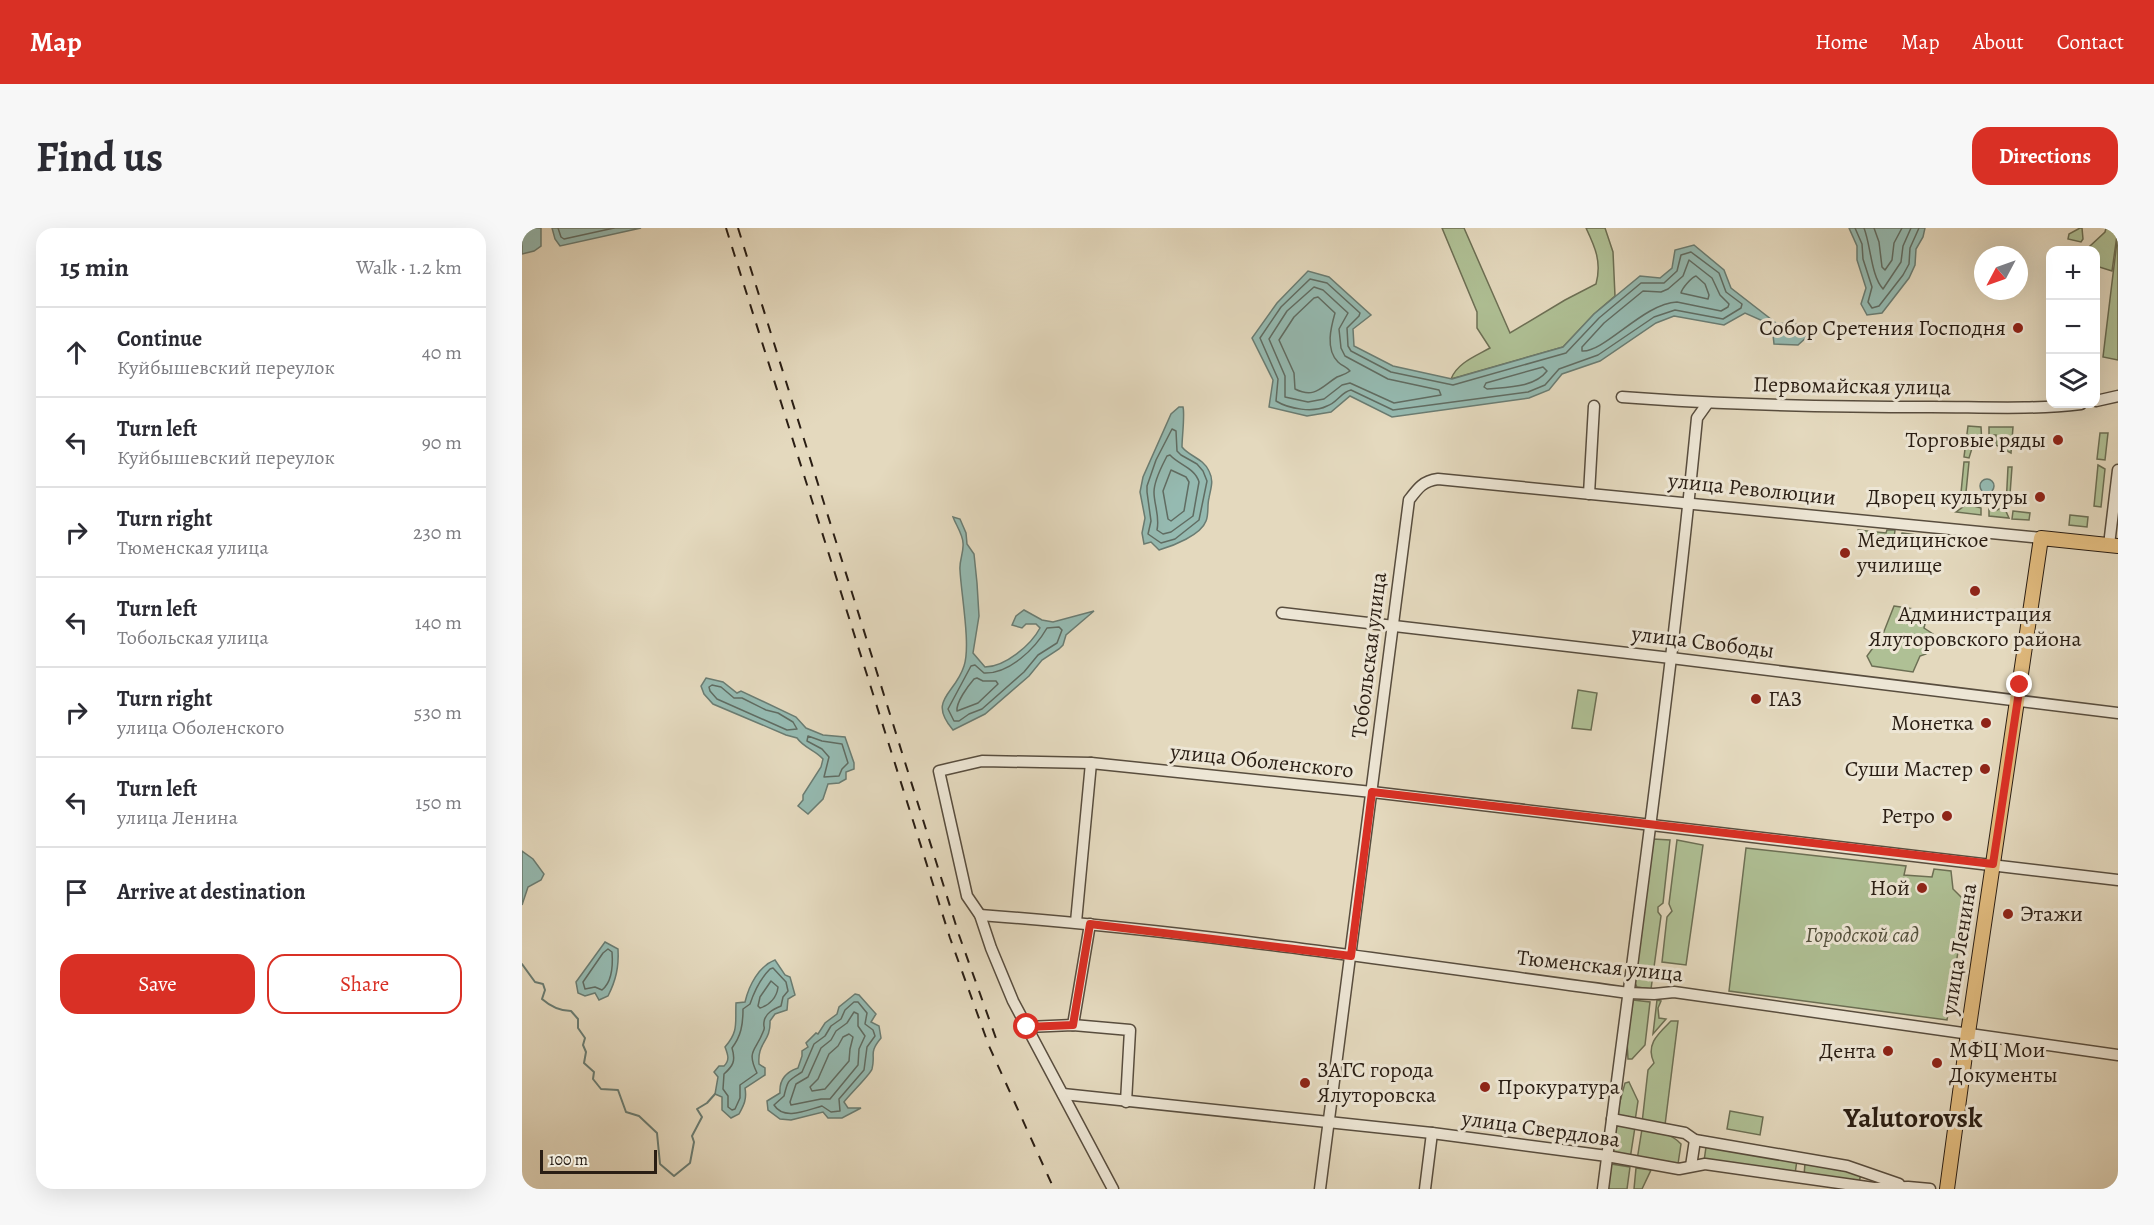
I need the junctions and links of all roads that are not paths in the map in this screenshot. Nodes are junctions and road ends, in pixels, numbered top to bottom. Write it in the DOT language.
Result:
graph roads {
  1 [pos="2118,396"];
  2 [pos="1622,397"];
  3 [pos="2100,400"];
  4 [pos="1707,404"];
  5 [pos="1594,405"];
  6 [pos="2046,406"];
  7 [pos="2118,470"];
  8 [pos="1419,485"];
  9 [pos="1589,494"];
  10 [pos="1689,505"];
  11 [pos="2041,538"];
  12 [pos="2114,546"];
  13 [pos="1282,613"];
  14 [pos="1391,626"];
  15 [pos="1671,658"];
  16 [pos="2018,700"];
  17 [pos="2118,713"];
  18 [pos="1091,763"];
  19 [pos="1372,792"];
  20 [pos="1649,824"];
  21 [pos="1993,864"];
  22 [pos="2118,880"];
  23 [pos="980,915"];
  24 [pos="1076,922"];
  25 [pos="1090,924"];
  26 [pos="1351,956"];
  27 [pos="1629,993"];
  28 [pos="1073,1025"];
  29 [pos="1027,1027"];
  30 [pos="1968,1033"];
  31 [pos="2118,1055"];
  32 [pos="1063,1094"];
  33 [pos="1126,1102"];
  34 [pos="1612,1119"];
  35 [pos="1329,1122"];
  36 [pos="1432,1133"];
  37 [pos="1695,1140"];
  38 [pos="1607,1156"];
  39 [pos="1802,1159"];
  40 [pos="1691,1166"];
  41 [pos="1798,1178"];
  42 [pos="1908,1187"];
  43 [pos="1113,1189"];
  44 [pos="1320,1189"];
  45 [pos="1425,1189"];
  46 [pos="1602,1189"];
  47 [pos="1930,1189"];
  48 [pos="1947,1189"];
  1 -- 3 [label="street"];
  2 -- 4 [label="street, Первомайская улица"];
  4 -- 6 [label="street, Первомайская улица"];
  4 -- 10 [label="street"];
  5 -- 9 [label="street"];
  7 -- 12 [label="street"];
  8 -- 9 [label="street, улица Революции"];
  8 -- 14 [label="street, Тобольская улица"];
  9 -- 10 [label="street, улица Революции"];
  10 -- 11 [label="street, улица Революции"];
  10 -- 15 [label="street"];
  11 -- 12 [label="main road, улица Революции"];
  11 -- 16 [label="main road, улица Ленина"];
  13 -- 14 [label="street, улица Свободы"];
  14 -- 15 [label="street, улица Свободы"];
  14 -- 19 [label="street, Тобольская улица"];
  15 -- 16 [label="street, улица Свободы"];
  15 -- 20 [label="street"];
  16 -- 17 [label="street, улица Свободы"];
  16 -- 21 [label="main road, улица Ленина"];
  18 -- 19 [label="street, улица Оболенского"];
  18 -- 23 [label="street, улица Оболенского"];
  18 -- 24 [label="street"];
  19 -- 20 [label="street, улица Оболенского"];
  19 -- 26 [label="street, Тобольская улица"];
  20 -- 21 [label="street, улица Оболенского"];
  20 -- 27 [label="street"];
  21 -- 22 [label="street, улица Оболенского"];
  21 -- 30 [label="main road, улица Ленина"];
  23 -- 24 [label="street, Тюменская улица"];
  23 -- 29 [label="street"];
  24 -- 25 [label="street, Тюменская улица"];
  25 -- 26 [label="street, Тюменская улица"];
  25 -- 28 [label="street"];
  26 -- 27 [label="street, Тюменская улица"];
  26 -- 35 [label="street, Тобольская улица"];
  27 -- 30 [label="street, Тюменская улица"];
  27 -- 34 [label="street"];
  28 -- 29 [label="street"];
  28 -- 33 [label="street"];
  29 -- 32 [label="street"];
  30 -- 31 [label="street, Тюменская улица"];
  30 -- 48 [label="main road, улица Ленина"];
  32 -- 33 [label="street, улица Свердлова"];
  32 -- 43 [label="street"];
  33 -- 35 [label="street, улица Свердлова"];
  34 -- 37 [label="street, улица Свердлова"];
  34 -- 38 [label="street"];
  35 -- 36 [label="street, улица Свердлова"];
  35 -- 44 [label="street, Тобольская улица"];
  36 -- 38 [label="street, улица Свердлова"];
  36 -- 45 [label="street"];
  37 -- 39 [label="street, улица Свердлова"];
  37 -- 40 [label="street"];
  38 -- 40 [label="street, улица Свердлова"];
  38 -- 46 [label="street"];
  39 -- 41 [label="street"];
  39 -- 42 [label="street, улица Свердлова"];
  40 -- 41 [label="street, улица Свердлова"];
  41 -- 42 [label="street, улица Свердлова"];
  42 -- 47 [label="street, улица Свердлова"];
}
